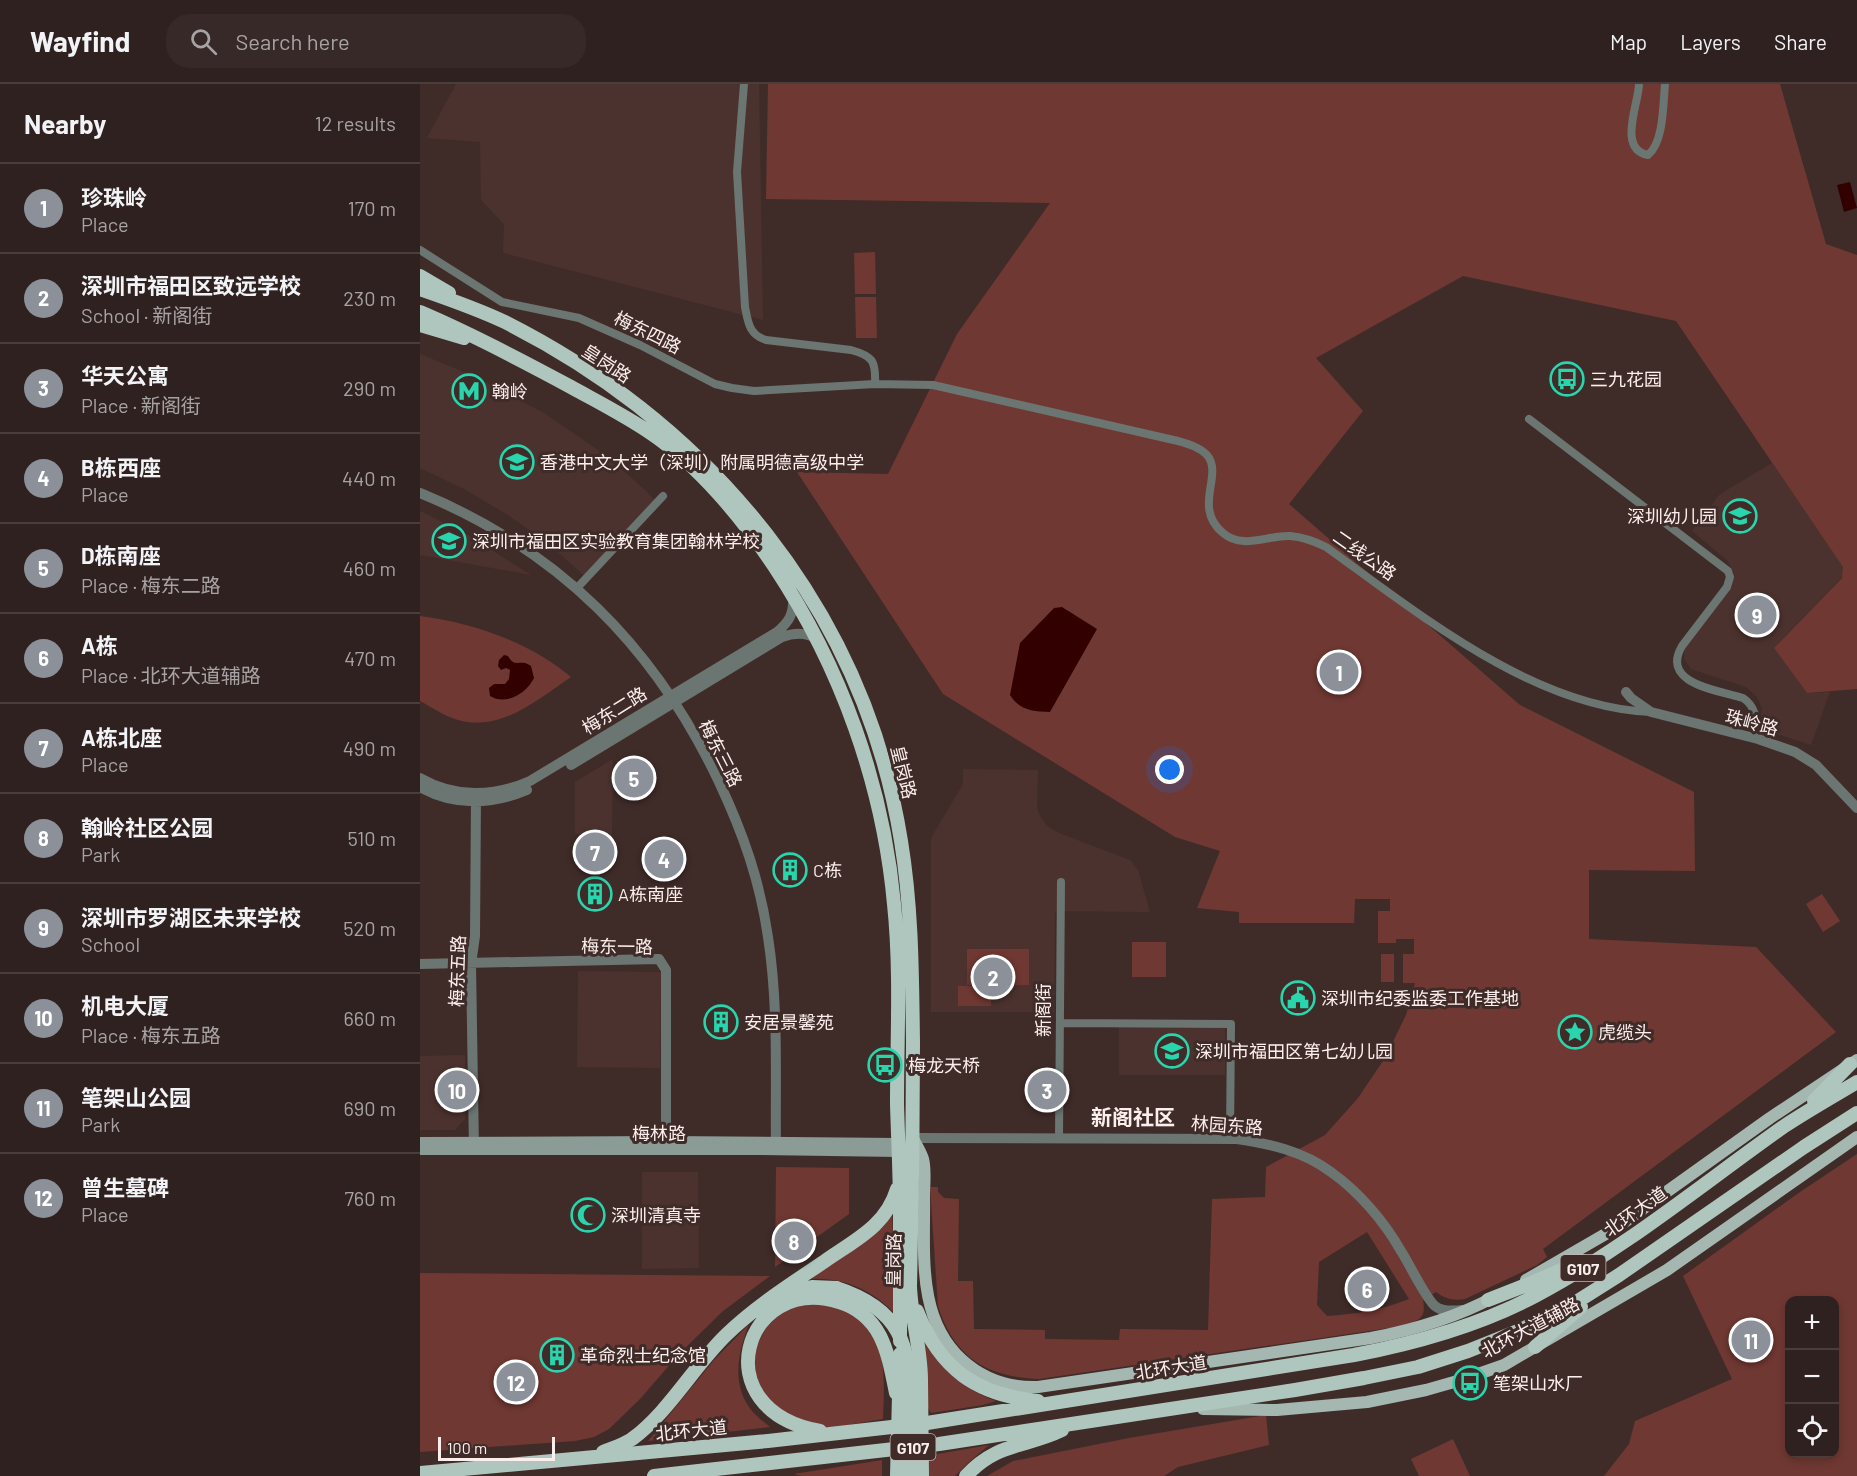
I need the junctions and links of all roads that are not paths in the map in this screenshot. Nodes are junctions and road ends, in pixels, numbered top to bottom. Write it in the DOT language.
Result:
graph roads {
  1 [pos="744,84"];
  2 [pos="1639,84"];
  3 [pos="1665,84"];
  4 [pos="420,250"];
  5 [pos="420,276"];
  6 [pos="420,289"];
  7 [pos="502,302"];
  8 [pos="477,310"];
  9 [pos="420,312"];
  10 [pos="504,322"];
  11 [pos="420,326"];
  12 [pos="498,347"];
  13 [pos="875,384"];
  14 [pos="1529,419"];
  15 [pos="420,493"];
  16 [pos="663,496"];
  17 [pos="577,588"];
  18 [pos="793,594"];
  19 [pos="818,639"];
  20 [pos="1626,692"];
  21 [pos="673,699"];
  22 [pos="1651,712"];
  23 [pos="1758,739"];
  24 [pos="420,778"];
  25 [pos="420,787"];
  26 [pos="476,798"];
  27 [pos="1857,808"];
  28 [pos="1061,882"];
  29 [pos="420,964"];
  30 [pos="471,964"];
  31 [pos="1060,1023"];
  32 [pos="1854,1062"];
  33 [pos="1857,1083"];
  34 [pos="1857,1113"];
  35 [pos="1785,1126"];
  36 [pos="1857,1137"];
  37 [pos="913,1138"];
  38 [pos="1059,1138"];
  39 [pos="1230,1139"];
  40 [pos="420,1142"];
  41 [pos="666,1145"];
  42 [pos="474,1146"];
  43 [pos="776,1146"];
  44 [pos="898,1147"];
  45 [pos="420,1150"];
  46 [pos="899,1181"];
  47 [pos="1629,1238"];
  48 [pos="1619,1275"];
  49 [pos="910,1286"];
  50 [pos="769,1300"];
  51 [pos="1488,1300"];
  52 [pos="1431,1301"];
  53 [pos="1467,1309"];
  54 [pos="1424,1325"];
  55 [pos="1403,1331"];
  56 [pos="1535,1347"];
  57 [pos="893,1352"];
  58 [pos="1354,1355"];
  59 [pos="1070,1401"];
  60 [pos="1171,1409"];
  61 [pos="1075,1424"];
  62 [pos="834,1434"];
  63 [pos="578,1460"];
  64 [pos="420,1473"];
  65 [pos="654,1476"];
  66 [pos="897,1476"];
  67 [pos="910,1476"];
  68 [pos="922,1476"];
  69 [pos="966,1476"];
  1 -- 13 [label="street"];
  2 -- 3 [label="street"];
  4 -- 7 [label="street, 梅东四路"];
  5 -- 8 [label="highway"];
  6 -- 8 [label="highway, 皇岗路"];
  7 -- 10 [label="street"];
  7 -- 13 [label="street, 梅东四路"];
  8 -- 10 [label="highway, 皇岗路"];
  9 -- 12 [label="highway, 皇岗路"];
  10 -- 37 [label="highway, 皇岗路"];
  11 -- 12 [label="highway"];
  12 -- 18 [label="highway, 皇岗路"];
  13 -- 22 [label="street, 二线公路"];
  14 -- 23 [label="street"];
  15 -- 17 [label="street, 梅东三路"];
  16 -- 17 [label="street"];
  17 -- 21 [label="street, 梅东三路"];
  18 -- 19 [label="highway, 皇岗路"];
  18 -- 21 [label="street, 梅东二路"];
  19 -- 21 [label="street, 梅东二路"];
  19 -- 44 [label="highway, 皇岗路"];
  20 -- 22 [label="street, 珠岭路"];
  21 -- 26 [label="street, 梅东二路"];
  21 -- 43 [label="street, 梅东三路"];
  22 -- 23 [label="street, 珠岭路"];
  23 -- 27 [label="street, 珠岭路"];
  24 -- 26 [label="street, 梅东二路"];
  25 -- 26 [label="street, 梅东二路"];
  26 -- 30 [label="street, 梅东五路"];
  28 -- 31 [label="street, 新阁街"];
  29 -- 30 [label="street, 梅东一路"];
  30 -- 41 [label="street, 梅东一路"];
  30 -- 42 [label="street, 梅东五路"];
  31 -- 38 [label="street, 新阁街"];
  31 -- 39 [label="street"];
  32 -- 35 [label="highway"];
  32 -- 51 [label="main road"];
  33 -- 35 [label="highway, 北环大道 / G107"];
  34 -- 48 [label="highway, G107"];
  35 -- 47 [label="highway, 北环大道 / G107"];
  36 -- 56 [label="main road, 北环大道辅路"];
  37 -- 38 [label="street, 林园东路"];
  37 -- 49 [label="highway, 皇岗路"];
  37 -- 55 [label="main road"];
  38 -- 39 [label="street, 林园东路"];
  39 -- 52 [label="street, 林园东路"];
  40 -- 42 [label="main road, 梅林路"];
  41 -- 42 [label="main road, 梅林路"];
  41 -- 43 [label="main road, 梅林路"];
  42 -- 45 [label="main road, 梅林路"];
  43 -- 44 [label="main road, 梅林路"];
  44 -- 46 [label="highway, 皇岗路"];
  46 -- 50 [label="highway"];
  46 -- 57 [label="highway, 皇岗路"];
  47 -- 51 [label="highway"];
  47 -- 58 [label="highway, 北环大道 / G107"];
  48 -- 56 [label="highway"];
  48 -- 60 [label="highway, G107"];
  49 -- 59 [label="highway"];
  49 -- 68 [label="highway, 皇岗路, bridge"];
  50 -- 63 [label="highway"];
  50 -- 67 [label="highway, bridge"];
  51 -- 53 [label="main road"];
  52 -- 53 [label="street"];
  52 -- 54 [label="street"];
  53 -- 54 [label="main road"];
  54 -- 55 [label="main road"];
  55 -- 58 [label="main road"];
  56 -- 60 [label="main road, 北环大道辅路"];
  57 -- 62 [label="highway"];
  57 -- 66 [label="highway, 皇岗路, bridge"];
  58 -- 59 [label="highway, 北环大道 / G107"];
  59 -- 62 [label="highway, 北环大道 / G107"];
  60 -- 61 [label="highway, G107"];
  61 -- 65 [label="highway, G107"];
  61 -- 69 [label="highway"];
  62 -- 63 [label="highway, 北环大道 / G107"];
  63 -- 64 [label="highway, 北环大道 / G107"];
}
